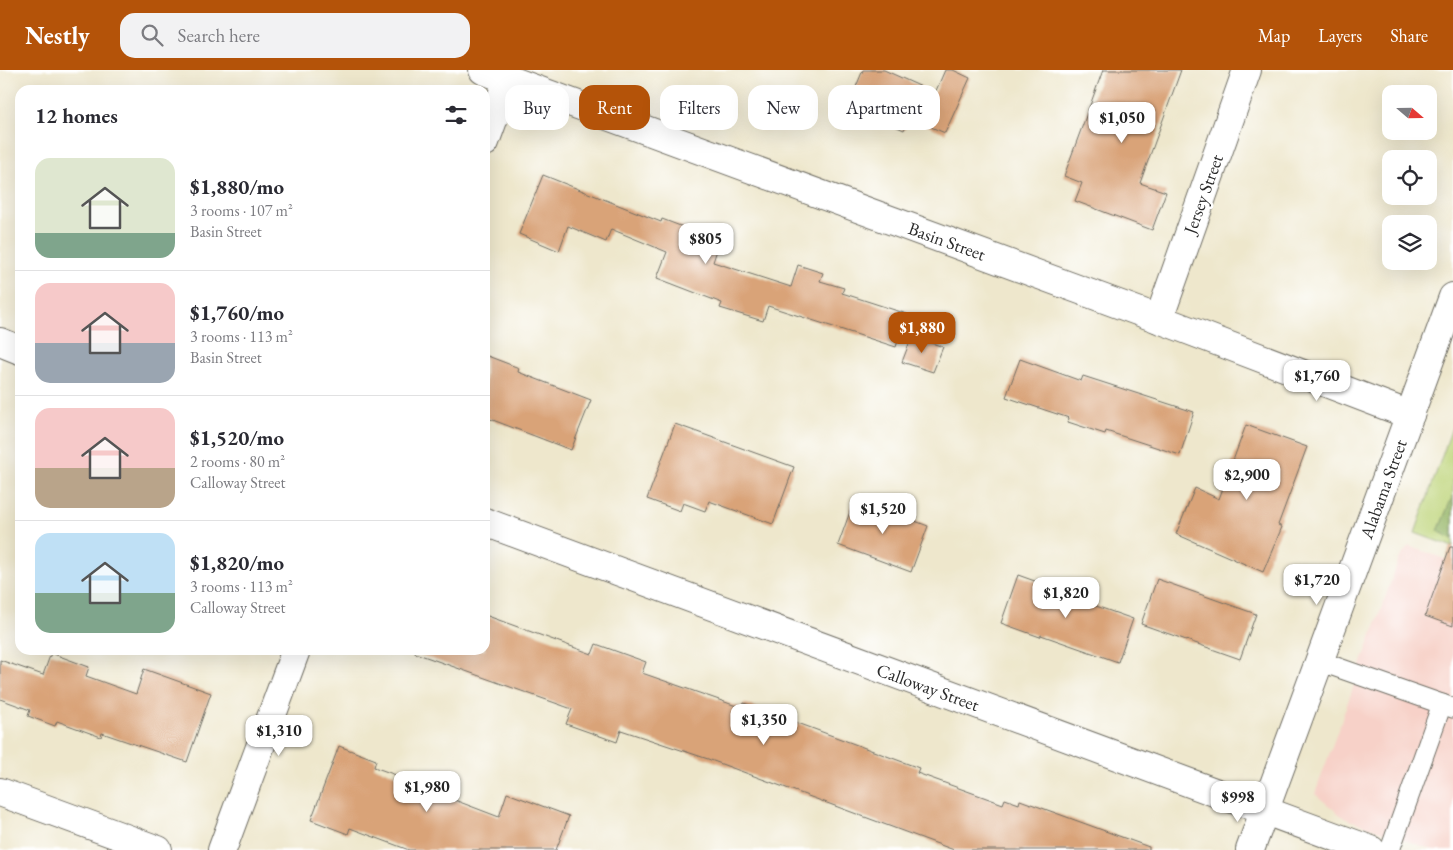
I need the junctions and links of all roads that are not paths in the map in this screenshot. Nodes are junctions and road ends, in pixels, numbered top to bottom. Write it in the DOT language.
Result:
graph roads {
  1 [pos="1247,70"];
  2 [pos="508,76"];
  3 [pos="490,128"];
  4 [pos="1453,297"];
  5 [pos="1159,319"];
  6 [pos="0,342"];
  7 [pos="15,348"];
  8 [pos="1410,415"];
  9 [pos="490,524"];
  10 [pos="294,655"];
  11 [pos="1320,661"];
  12 [pos="1448,706"];
  13 [pos="0,792"];
  14 [pos="1265,812"];
  15 [pos="158,850"];
  16 [pos="222,850"];
  17 [pos="1250,850"];
  18 [pos="1371,850"];
  19 [pos="1390,850"];
  1 -- 5 [label="street, Jersey Street"];
  2 -- 3 [label="street"];
  2 -- 5 [label="street, Basin Street"];
  4 -- 8 [label="street, Alabama Street"];
  5 -- 8 [label="street, Basin Street"];
  6 -- 7 [label="street"];
  8 -- 11 [label="street, Alabama Street"];
  9 -- 14 [label="street, Calloway Street"];
  10 -- 16 [label="street"];
  11 -- 12 [label="lane"];
  11 -- 14 [label="street, Alabama Street"];
  12 -- 19 [label="lane"];
  13 -- 15 [label="street"];
  14 -- 17 [label="street, Alabama Street"];
  14 -- 18 [label="street, Calloway Street"];
}
